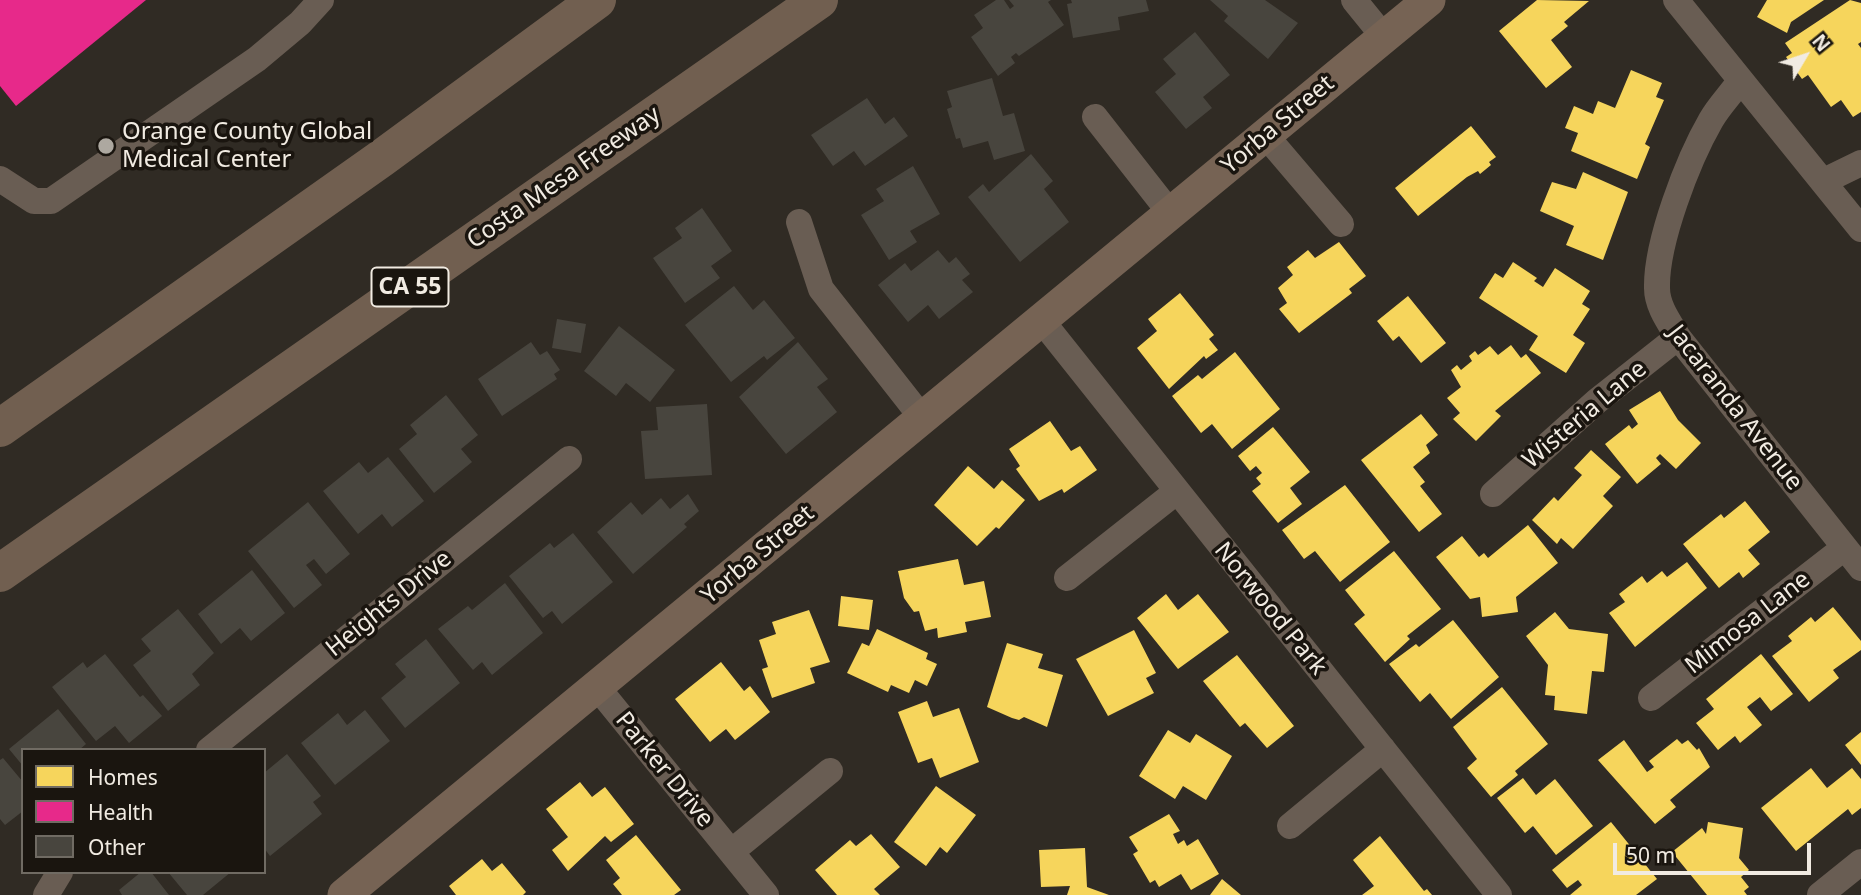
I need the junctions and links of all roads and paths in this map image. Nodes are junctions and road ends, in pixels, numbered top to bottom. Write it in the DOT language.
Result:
graph roads {
  1 [pos="321,0"];
  2 [pos="597,0"];
  3 [pos="819,0"];
  4 [pos="1354,0"];
  5 [pos="1429,0"];
  6 [pos="1676,0"];
  7 [pos="1384,37"];
  8 [pos="1740,81"];
  9 [pos="1094,117"];
  10 [pos="1266,136"];
  11 [pos="1861,163"];
  12 [pos="0,179"];
  13 [pos="1824,181"];
  14 [pos="1171,214"];
  15 [pos="799,222"];
  16 [pos="1341,224"];
  17 [pos="1861,229"];
  18 [pos="1042,321"];
  19 [pos="1678,337"];
  20 [pos="923,419"];
  21 [pos="2,425"];
  22 [pos="569,459"];
  23 [pos="1176,492"];
  24 [pos="1493,494"];
  25 [pos="1844,548"];
  26 [pos="1861,568"];
  27 [pos="0,573"];
  28 [pos="1067,578"];
  29 [pos="597,687"];
  30 [pos="1651,698"];
  31 [pos="211,748"];
  32 [pos="1383,749"];
  33 [pos="830,771"];
  34 [pos="1290,826"];
  35 [pos="731,852"];
  36 [pos="1861,862"];
  37 [pos="59,874"];
  38 [pos="355,892"];
  39 [pos="46,895"];
  40 [pos="766,895"];
  41 [pos="1499,895"];
  42 [pos="1820,895"];
  1 -- 12 [label="street"];
  2 -- 21 [label="highway"];
  3 -- 27 [label="highway, Costa Mesa Freeway / CA 55"];
  4 -- 7 [label="street"];
  5 -- 7 [label="main road, Yorba Street"];
  6 -- 8 [label="street"];
  7 -- 10 [label="main road, Yorba Street"];
  8 -- 13 [label="street"];
  8 -- 19 [label="street, Jacaranda Avenue"];
  9 -- 14 [label="street"];
  10 -- 14 [label="main road, Yorba Street"];
  10 -- 16 [label="street"];
  11 -- 13 [label="street"];
  13 -- 17 [label="street"];
  14 -- 18 [label="main road, Yorba Street"];
  15 -- 20 [label="street"];
  18 -- 20 [label="main road, Yorba Street"];
  18 -- 23 [label="street, Norwood Park"];
  19 -- 24 [label="street, Wisteria Lane"];
  19 -- 25 [label="street, Jacaranda Avenue"];
  20 -- 29 [label="main road, Yorba Street"];
  22 -- 31 [label="street, Heights Drive"];
  23 -- 28 [label="street"];
  23 -- 32 [label="street, Norwood Park"];
  25 -- 26 [label="street, Jacaranda Avenue"];
  25 -- 30 [label="street, Mimosa Lane"];
  29 -- 35 [label="street, Parker Drive"];
  29 -- 38 [label="main road, Yorba Street"];
  32 -- 34 [label="street"];
  32 -- 41 [label="street, Norwood Park"];
  33 -- 35 [label="street, Parker Drive"];
  35 -- 40 [label="street, Parker Drive"];
  36 -- 42 [label="street"];
  37 -- 39 [label="street"];
}
